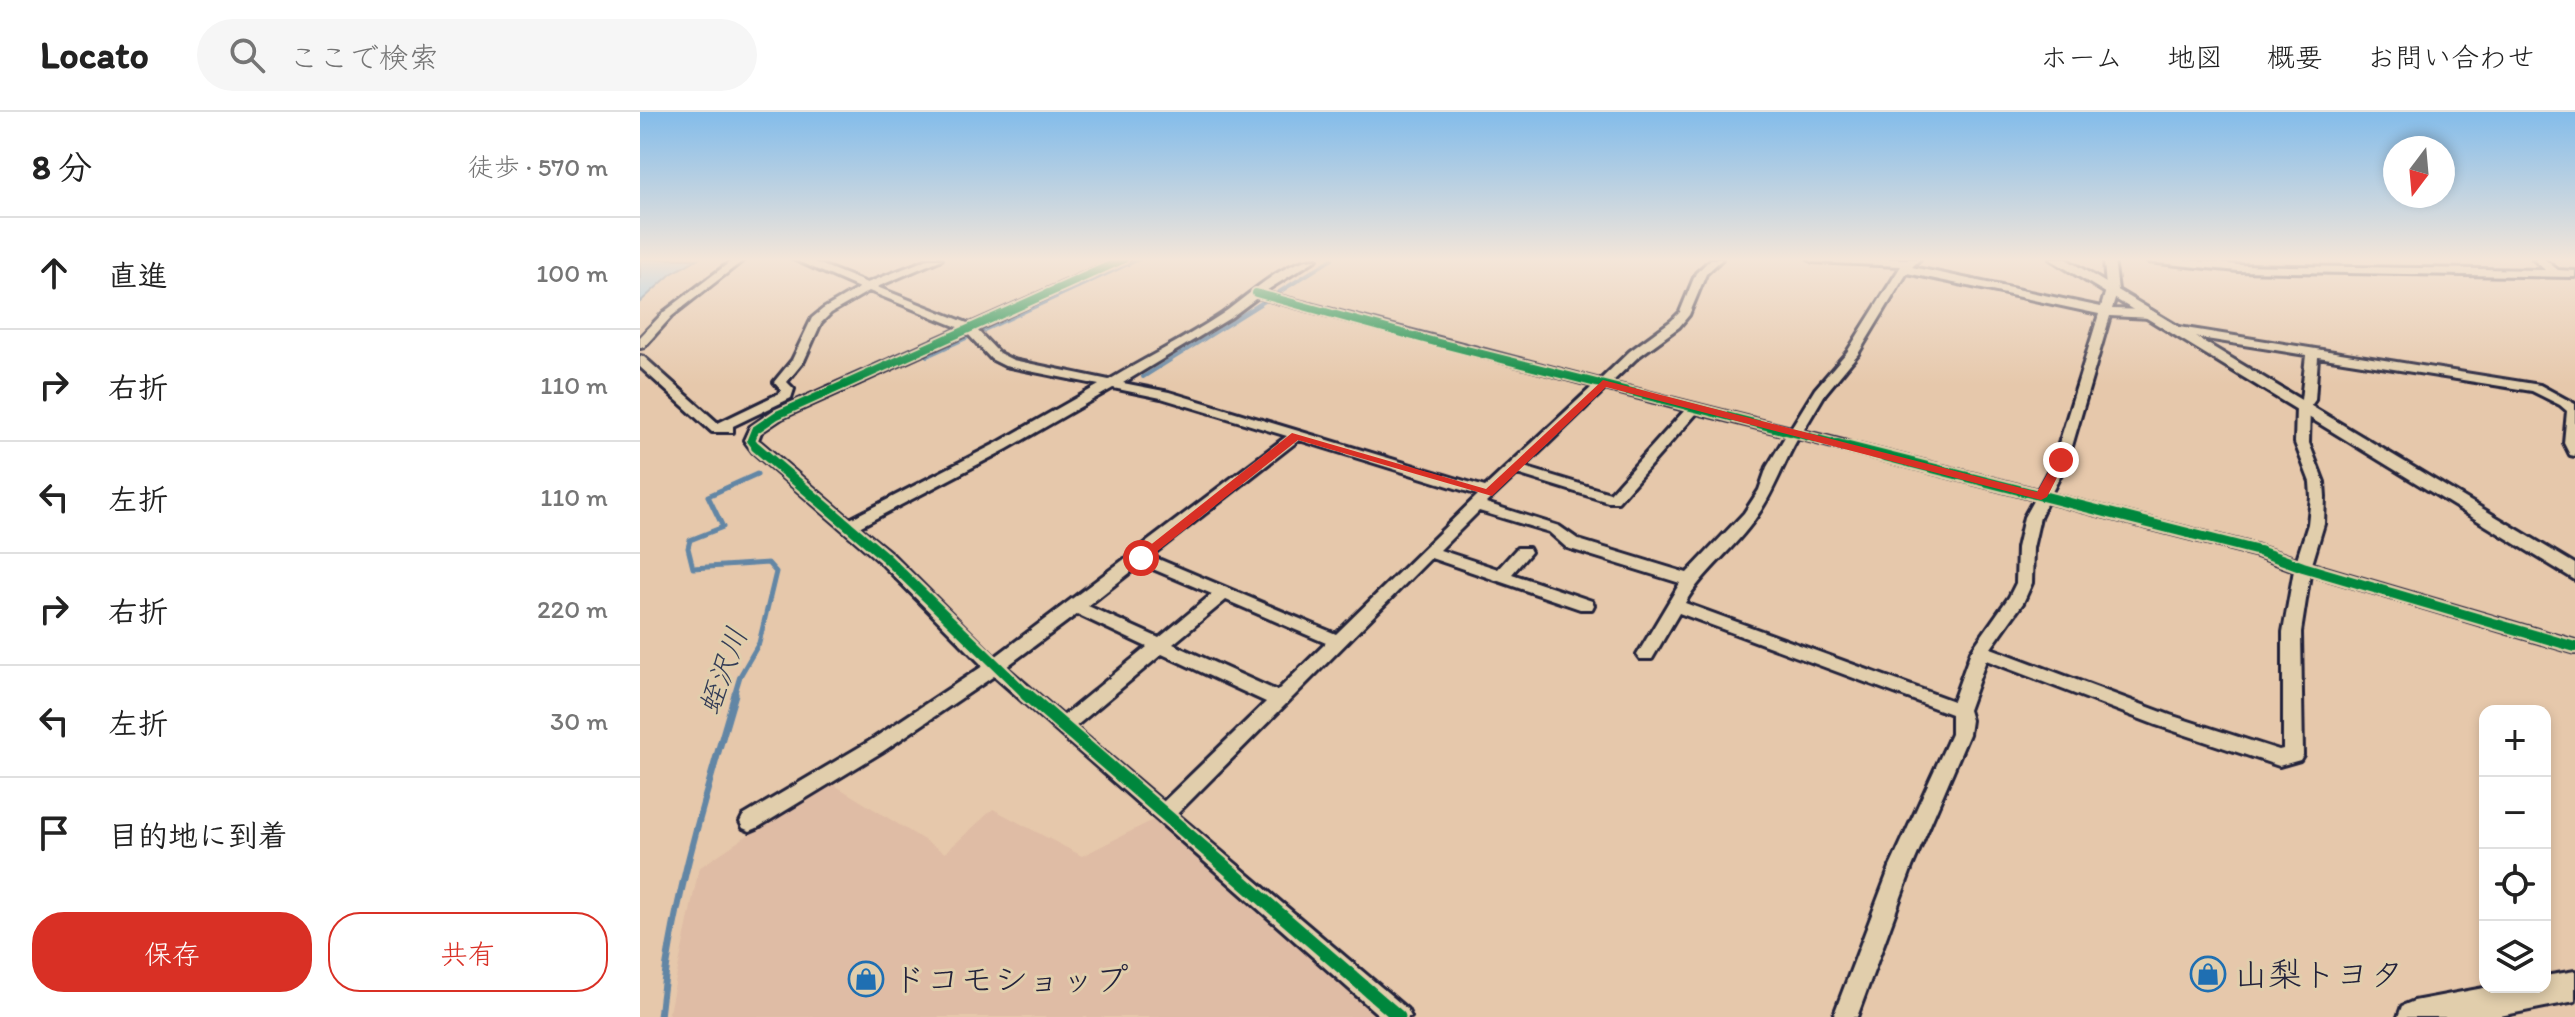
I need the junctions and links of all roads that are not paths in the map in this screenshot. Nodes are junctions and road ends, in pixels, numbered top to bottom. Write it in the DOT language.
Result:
graph roads {
  1 [pos="685,301"];
  2 [pos="840,301"];
  3 [pos="903,301"];
  4 [pos="1038,301"];
  5 [pos="1247,301"];
  6 [pos="1287,301"];
  7 [pos="1690,301"];
  8 [pos="1886,301"];
  9 [pos="2062,301"];
  10 [pos="2109,301"];
  11 [pos="2130,301"];
  12 [pos="2106,312"];
  13 [pos="2151,314"];
  14 [pos="2179,331"];
  15 [pos="973,333"];
  16 [pos="640,344"];
  17 [pos="2312,352"];
  18 [pos="640,360"];
  19 [pos="1111,384"];
  20 [pos="1603,384"];
  21 [pos="1695,407"];
  22 [pos="2303,407"];
  23 [pos="717,429"];
  24 [pos="755,430"];
  25 [pos="1797,432"];
  26 [pos="1296,436"];
  27 [pos="2575,451"];
  28 [pos="1517,469"];
  29 [pos="2041,497"];
  30 [pos="1483,499"];
  31 [pos="849,526"];
  32 [pos="1429,552"];
  33 [pos="1523,552"];
  34 [pos="1141,558"];
  35 [pos="2303,567"];
  36 [pos="2575,573"];
  37 [pos="1500,577"];
  38 [pos="1690,580"];
  39 [pos="1224,593"];
  40 [pos="1586,605"];
  41 [pos="1074,606"];
  42 [pos="1676,606"];
  43 [pos="1339,642"];
  44 [pos="1160,646"];
  45 [pos="2575,647"];
  46 [pos="1980,651"];
  47 [pos="1646,655"];
  48 [pos="993,665"];
  49 [pos="1279,700"];
  50 [pos="1959,710"];
  51 [pos="1062,727"];
  52 [pos="1163,815"];
  53 [pos="750,822"];
  54 [pos="2575,986"];
  55 [pos="1399,1017"];
  56 [pos="1845,1017"];
  57 [pos="2414,1017"];
  1 -- 16 [label="street"];
  2 -- 23 [label="street"];
  3 -- 15 [label="street"];
  4 -- 15 [label="street"];
  5 -- 19 [label="street"];
  6 -- 20 [label="street"];
  7 -- 20 [label="street"];
  8 -- 25 [label="street"];
  9 -- 12 [label="street"];
  10 -- 12 [label="street"];
  11 -- 13 [label="main road"];
  12 -- 13 [label="street"];
  12 -- 29 [label="street"];
  13 -- 14 [label="main road"];
  14 -- 17 [label="street"];
  14 -- 22 [label="main road"];
  15 -- 19 [label="street"];
  15 -- 24 [label="street"];
  17 -- 22 [label="street"];
  17 -- 27 [label="street"];
  18 -- 23 [label="street"];
  19 -- 26 [label="street"];
  19 -- 31 [label="street"];
  20 -- 21 [label="street"];
  20 -- 28 [label="street"];
  21 -- 25 [label="street"];
  21 -- 28 [label="street"];
  22 -- 35 [label="street"];
  22 -- 36 [label="main road"];
  23 -- 24 [label="street"];
  24 -- 31 [label="street"];
  25 -- 29 [label="street"];
  25 -- 38 [label="street"];
  26 -- 30 [label="street"];
  26 -- 34 [label="street"];
  28 -- 30 [label="street"];
  29 -- 35 [label="street"];
  29 -- 46 [label="street"];
  30 -- 32 [label="street"];
  30 -- 38 [label="street"];
  31 -- 48 [label="street"];
  32 -- 37 [label="street"];
  32 -- 43 [label="street"];
  33 -- 37 [label="street"];
  34 -- 39 [label="street"];
  34 -- 41 [label="street"];
  35 -- 45 [label="street"];
  35 -- 46 [label="street"];
  37 -- 40 [label="street"];
  38 -- 42 [label="street"];
  39 -- 43 [label="street"];
  39 -- 44 [label="street"];
  41 -- 44 [label="street"];
  41 -- 48 [label="street"];
  42 -- 47 [label="street"];
  42 -- 50 [label="street"];
  43 -- 49 [label="street"];
  44 -- 49 [label="street"];
  44 -- 51 [label="street"];
  46 -- 50 [label="street"];
  48 -- 51 [label="street"];
  48 -- 53 [label="street"];
  49 -- 52 [label="street"];
  50 -- 56 [label="street"];
  51 -- 52 [label="street"];
  52 -- 55 [label="street"];
  54 -- 57 [label="highway"];
}
